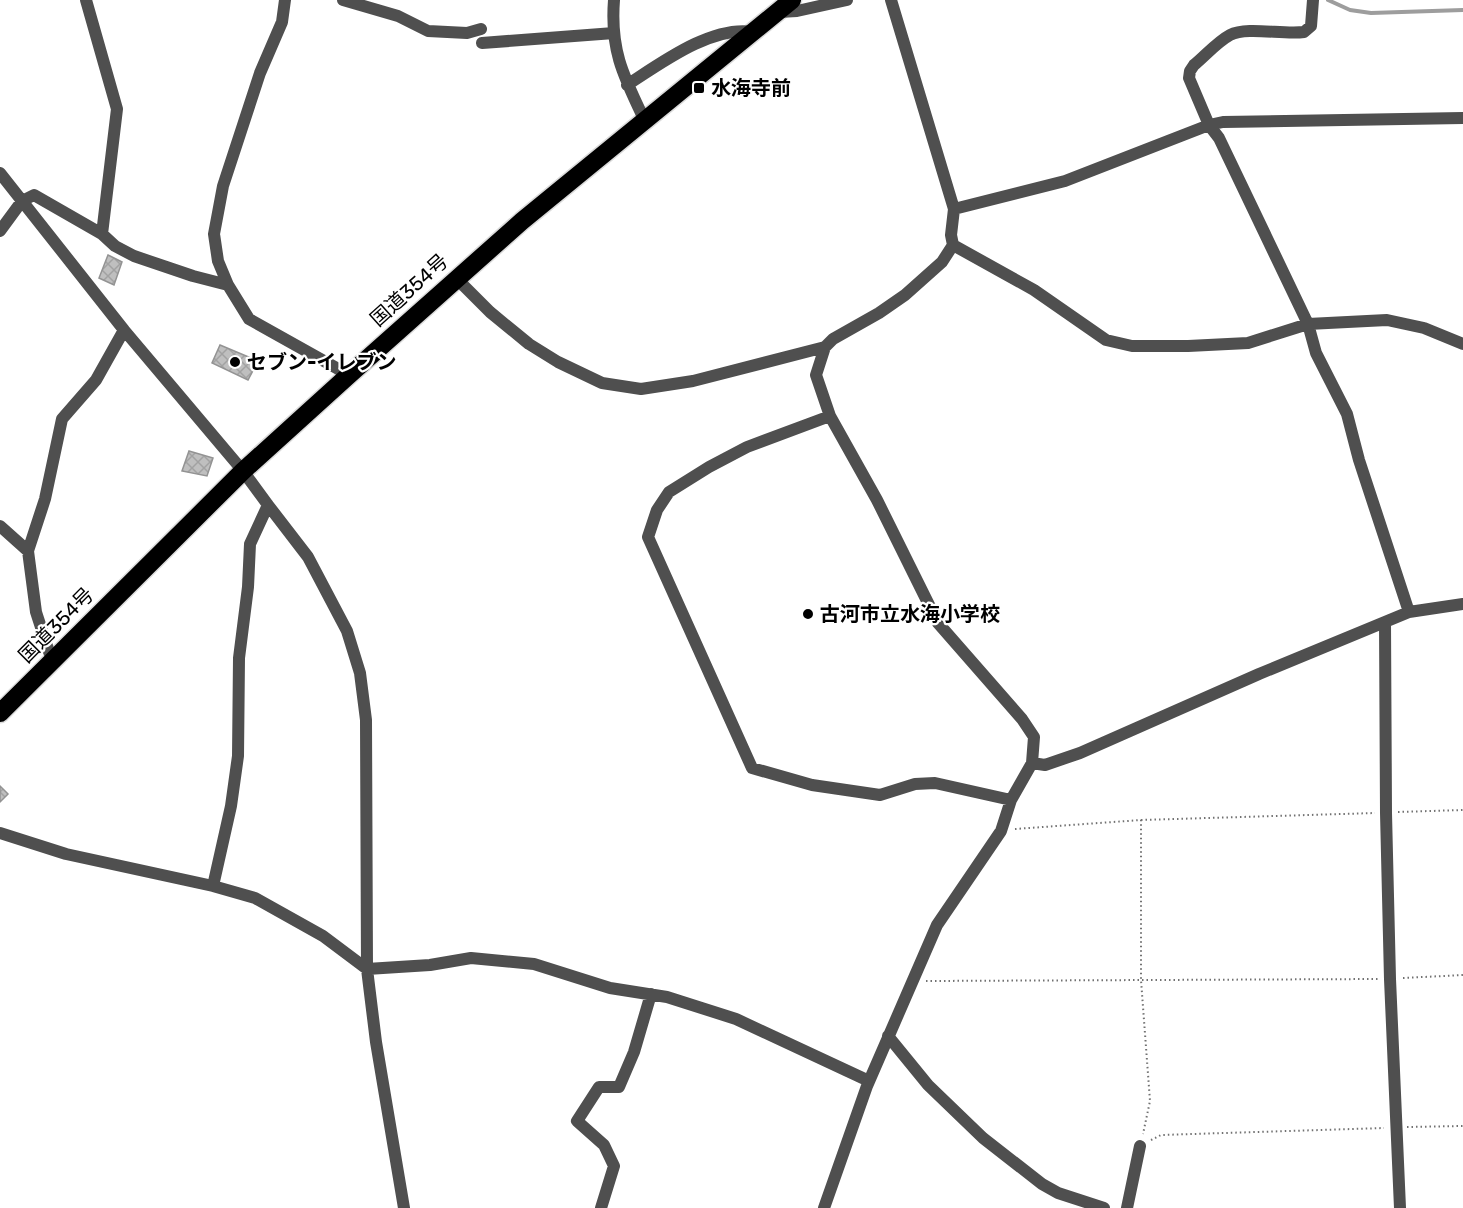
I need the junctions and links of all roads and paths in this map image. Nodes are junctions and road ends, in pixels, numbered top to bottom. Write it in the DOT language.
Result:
graph roads {
  1 [pos="86,0"];
  2 [pos="285,0"];
  3 [pos="343,0"];
  4 [pos="614,0"];
  5 [pos="847,0"];
  6 [pos="891,0"];
  7 [pos="1313,0"];
  8 [pos="785,6"];
  9 [pos="481,29"];
  10 [pos="614,33"];
  11 [pos="753,33"];
  12 [pos="482,43"];
  13 [pos="627,85"];
  14 [pos="1463,118"];
  15 [pos="645,121"];
  16 [pos="1209,124"];
  17 [pos="0,173"];
  18 [pos="22,201"];
  19 [pos="954,209"];
  20 [pos="0,231"];
  21 [pos="102,234"];
  22 [pos="953,245"];
  23 [pos="456,278"];
  24 [pos="228,285"];
  25 [pos="1308,324"];
  26 [pos="124,330"];
  27 [pos="1463,344"];
  28 [pos="825,347"];
  29 [pos="349,375"];
  30 [pos="830,416"];
  31 [pos="243,471"];
  32 [pos="268,505"];
  33 [pos="0,526"];
  34 [pos="28,551"];
  35 [pos="1463,604"];
  36 [pos="1409,612"];
  37 [pos="1385,622"];
  38 [pos="54,659"];
  39 [pos="0,712"];
  40 [pos="1032,763"];
  41 [pos="1011,800"];
  42 [pos="1463,810"];
  43 [pos="1386,813"];
  44 [pos="1140,820"];
  45 [pos="1001,831"];
  46 [pos="0,833"];
  47 [pos="213,886"];
  48 [pos="367,969"];
  49 [pos="1463,975"];
  50 [pos="1390,979"];
  51 [pos="1140,980"];
  52 [pos="912,981"];
  53 [pos="651,994"];
  54 [pos="888,1036"];
  55 [pos="869,1081"];
  56 [pos="1463,1126"];
  57 [pos="1397,1128"];
  58 [pos="1140,1146"];
  59 [pos="404,1208"];
  60 [pos="602,1208"];
  61 [pos="824,1208"];
  62 [pos="1104,1208"];
  63 [pos="1127,1208"];
  64 [pos="1400,1208"];
  1 -- 21 [label="street"];
  2 -- 24 [label="street"];
  3 -- 9 [label="street"];
  4 -- 10 [label="street"];
  5 -- 8 [label="street"];
  6 -- 19 [label="street"];
  7 -- 16 [label="street"];
  8 -- 11 [label="highway, 国道354号"];
  10 -- 12 [label="street"];
  10 -- 13 [label="street"];
  11 -- 13 [label="street"];
  11 -- 15 [label="highway, 国道354号"];
  13 -- 15 [label="street"];
  14 -- 16 [label="street"];
  15 -- 23 [label="highway, 国道354号"];
  16 -- 19 [label="street"];
  16 -- 25 [label="street"];
  17 -- 18 [label="street"];
  18 -- 20 [label="street"];
  18 -- 21 [label="street"];
  18 -- 26 [label="street"];
  19 -- 22 [label="street"];
  21 -- 24 [label="street"];
  22 -- 25 [label="street"];
  22 -- 28 [label="street"];
  23 -- 28 [label="street"];
  23 -- 29 [label="highway, 国道354号"];
  24 -- 29 [label="street"];
  25 -- 27 [label="street"];
  25 -- 36 [label="street"];
  26 -- 31 [label="street"];
  26 -- 34 [label="street"];
  28 -- 30 [label="street"];
  29 -- 31 [label="highway, 国道354号"];
  30 -- 40 [label="street"];
  30 -- 41 [label="street"];
  31 -- 32 [label="street"];
  31 -- 38 [label="highway, 国道354号"];
  32 -- 47 [label="street"];
  32 -- 48 [label="street"];
  33 -- 34 [label="street"];
  34 -- 38 [label="street"];
  35 -- 36 [label="street"];
  36 -- 37 [label="street"];
  37 -- 40 [label="street"];
  37 -- 43 [label="street"];
  38 -- 39 [label="highway, 国道354号"];
  40 -- 41 [label="street"];
  41 -- 45 [label="street"];
  42 -- 43 [label="path"];
  43 -- 44 [label="path"];
  43 -- 50 [label="street"];
  44 -- 45 [label="path"];
  44 -- 51 [label="path"];
  45 -- 52 [label="street"];
  46 -- 47 [label="street"];
  47 -- 48 [label="street"];
  48 -- 53 [label="street"];
  48 -- 59 [label="street"];
  49 -- 50 [label="path"];
  50 -- 51 [label="path"];
  50 -- 57 [label="street"];
  51 -- 52 [label="path"];
  51 -- 58 [label="path"];
  52 -- 54 [label="street"];
  53 -- 55 [label="street"];
  53 -- 60 [label="street"];
  54 -- 55 [label="street"];
  54 -- 62 [label="street"];
  55 -- 61 [label="street"];
  56 -- 57 [label="path"];
  57 -- 58 [label="path"];
  57 -- 64 [label="street"];
  58 -- 63 [label="street"];
}
